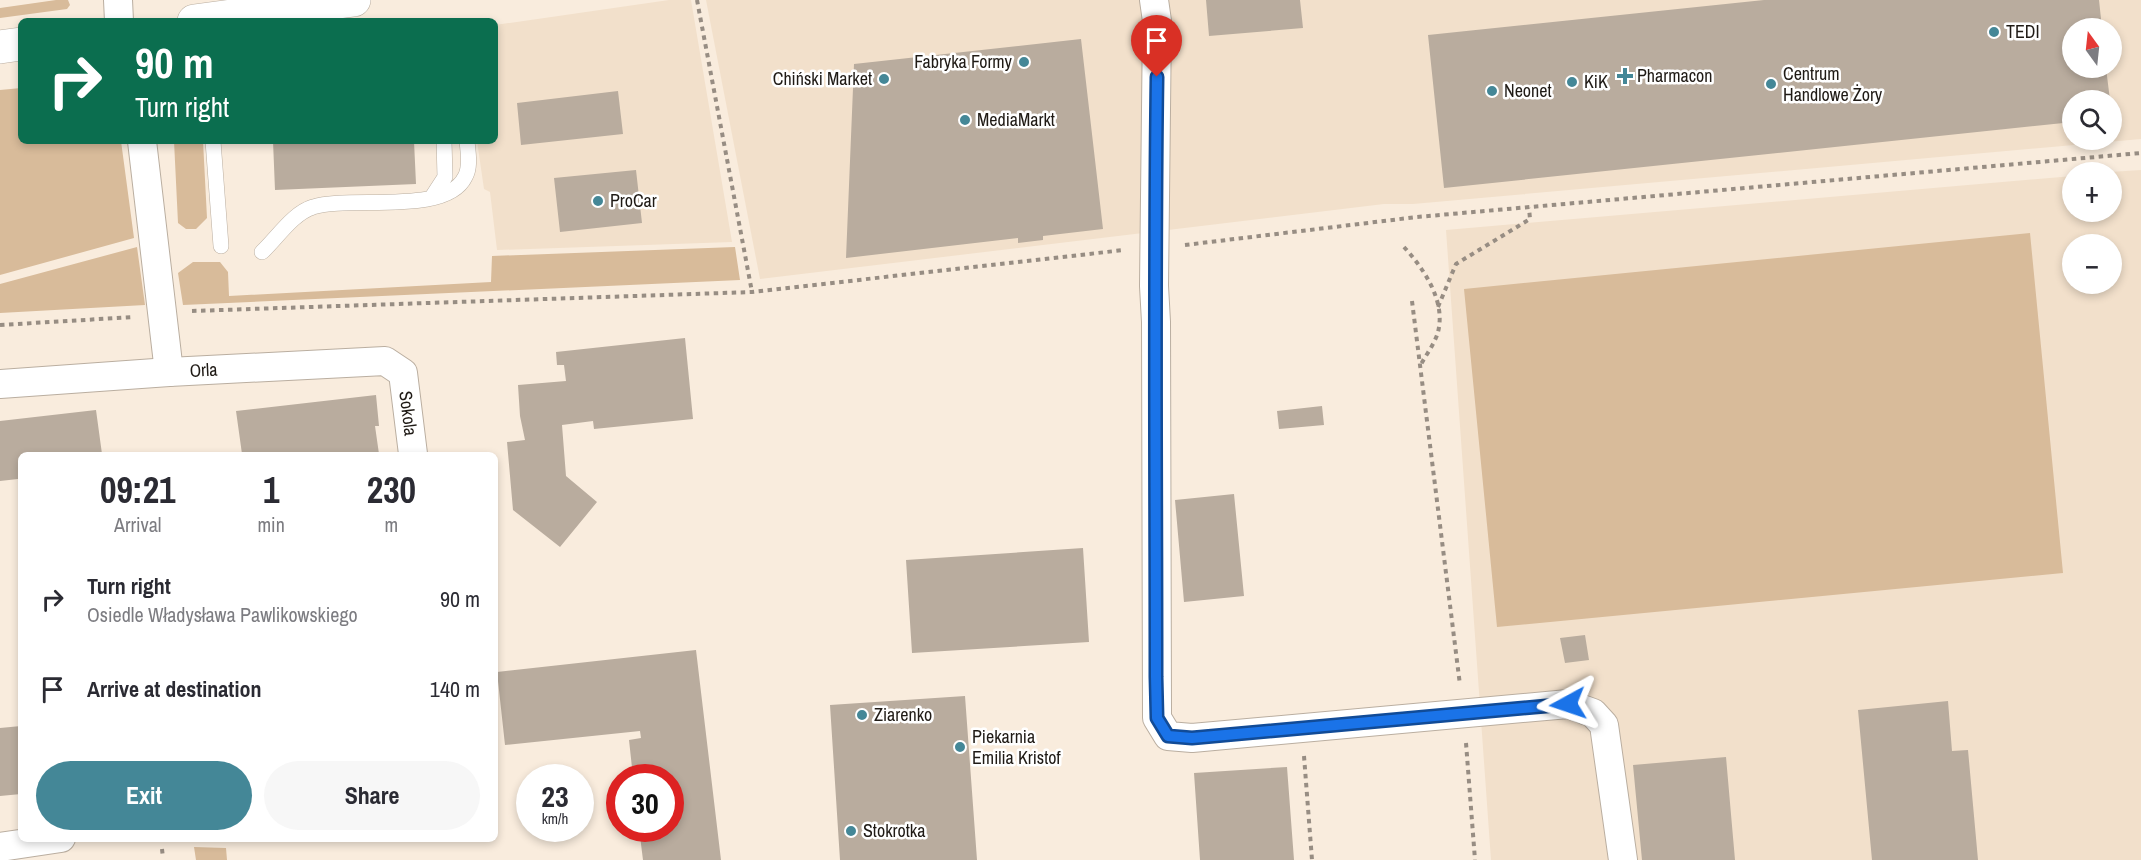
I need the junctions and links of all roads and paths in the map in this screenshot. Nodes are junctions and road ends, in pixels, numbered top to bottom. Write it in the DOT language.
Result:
graph roads {
  1 [pos="118,0"];
  2 [pos="354,0"];
  3 [pos="697,0"];
  4 [pos="1158,7"];
  5 [pos="119,18"];
  6 [pos="217,18"];
  7 [pos="18,44"];
  8 [pos="0,47"];
  9 [pos="142,144"];
  10 [pos="213,144"];
  11 [pos="444,144"];
  12 [pos="467,144"];
  13 [pos="2141,153"];
  14 [pos="432,197"];
  15 [pos="1529,208"];
  16 [pos="220,246"];
  17 [pos="1154,246"];
  18 [pos="1404,247"];
  19 [pos="262,252"];
  20 [pos="752,292"];
  21 [pos="1412,301"];
  22 [pos="1438,308"];
  23 [pos="184,312"];
  24 [pos="135,316"];
  25 [pos="0,325"];
  26 [pos="1420,366"];
  27 [pos="169,372"];
  28 [pos="403,373"];
  29 [pos="0,384"];
  30 [pos="413,452"];
  31 [pos="1464,714"];
  32 [pos="1302,728"];
  33 [pos="34,842"];
  34 [pos="0,847"];
  35 [pos="162,849"];
  36 [pos="163,858"];
  37 [pos="1312,860"];
  38 [pos="1475,860"];
  39 [pos="1623,860"];
  1 -- 5 [label="street"];
  2 -- 6 [label="main road"];
  3 -- 20 [label="path"];
  4 -- 17 [label="street"];
  7 -- 8 [label="main road"];
  9 -- 27 [label="street"];
  10 -- 16 [label="lane"];
  11 -- 14 [label="lane"];
  12 -- 14 [label="lane"];
  13 -- 15 [label="path"];
  14 -- 19 [label="lane"];
  15 -- 17 [label="path"];
  15 -- 22 [label="path"];
  17 -- 20 [label="path"];
  17 -- 32 [label="street"];
  18 -- 22 [label="path"];
  20 -- 23 [label="path"];
  21 -- 26 [label="path"];
  22 -- 26 [label="path"];
  24 -- 25 [label="path"];
  26 -- 31 [label="path"];
  27 -- 28 [label="street, Orla"];
  27 -- 29 [label="street, Orla"];
  28 -- 30 [label="street, Sokola"];
  31 -- 32 [label="street"];
  31 -- 38 [label="path"];
  31 -- 39 [label="street"];
  32 -- 37 [label="path"];
  33 -- 34 [label="street"];
  35 -- 36 [label="path"];
}
